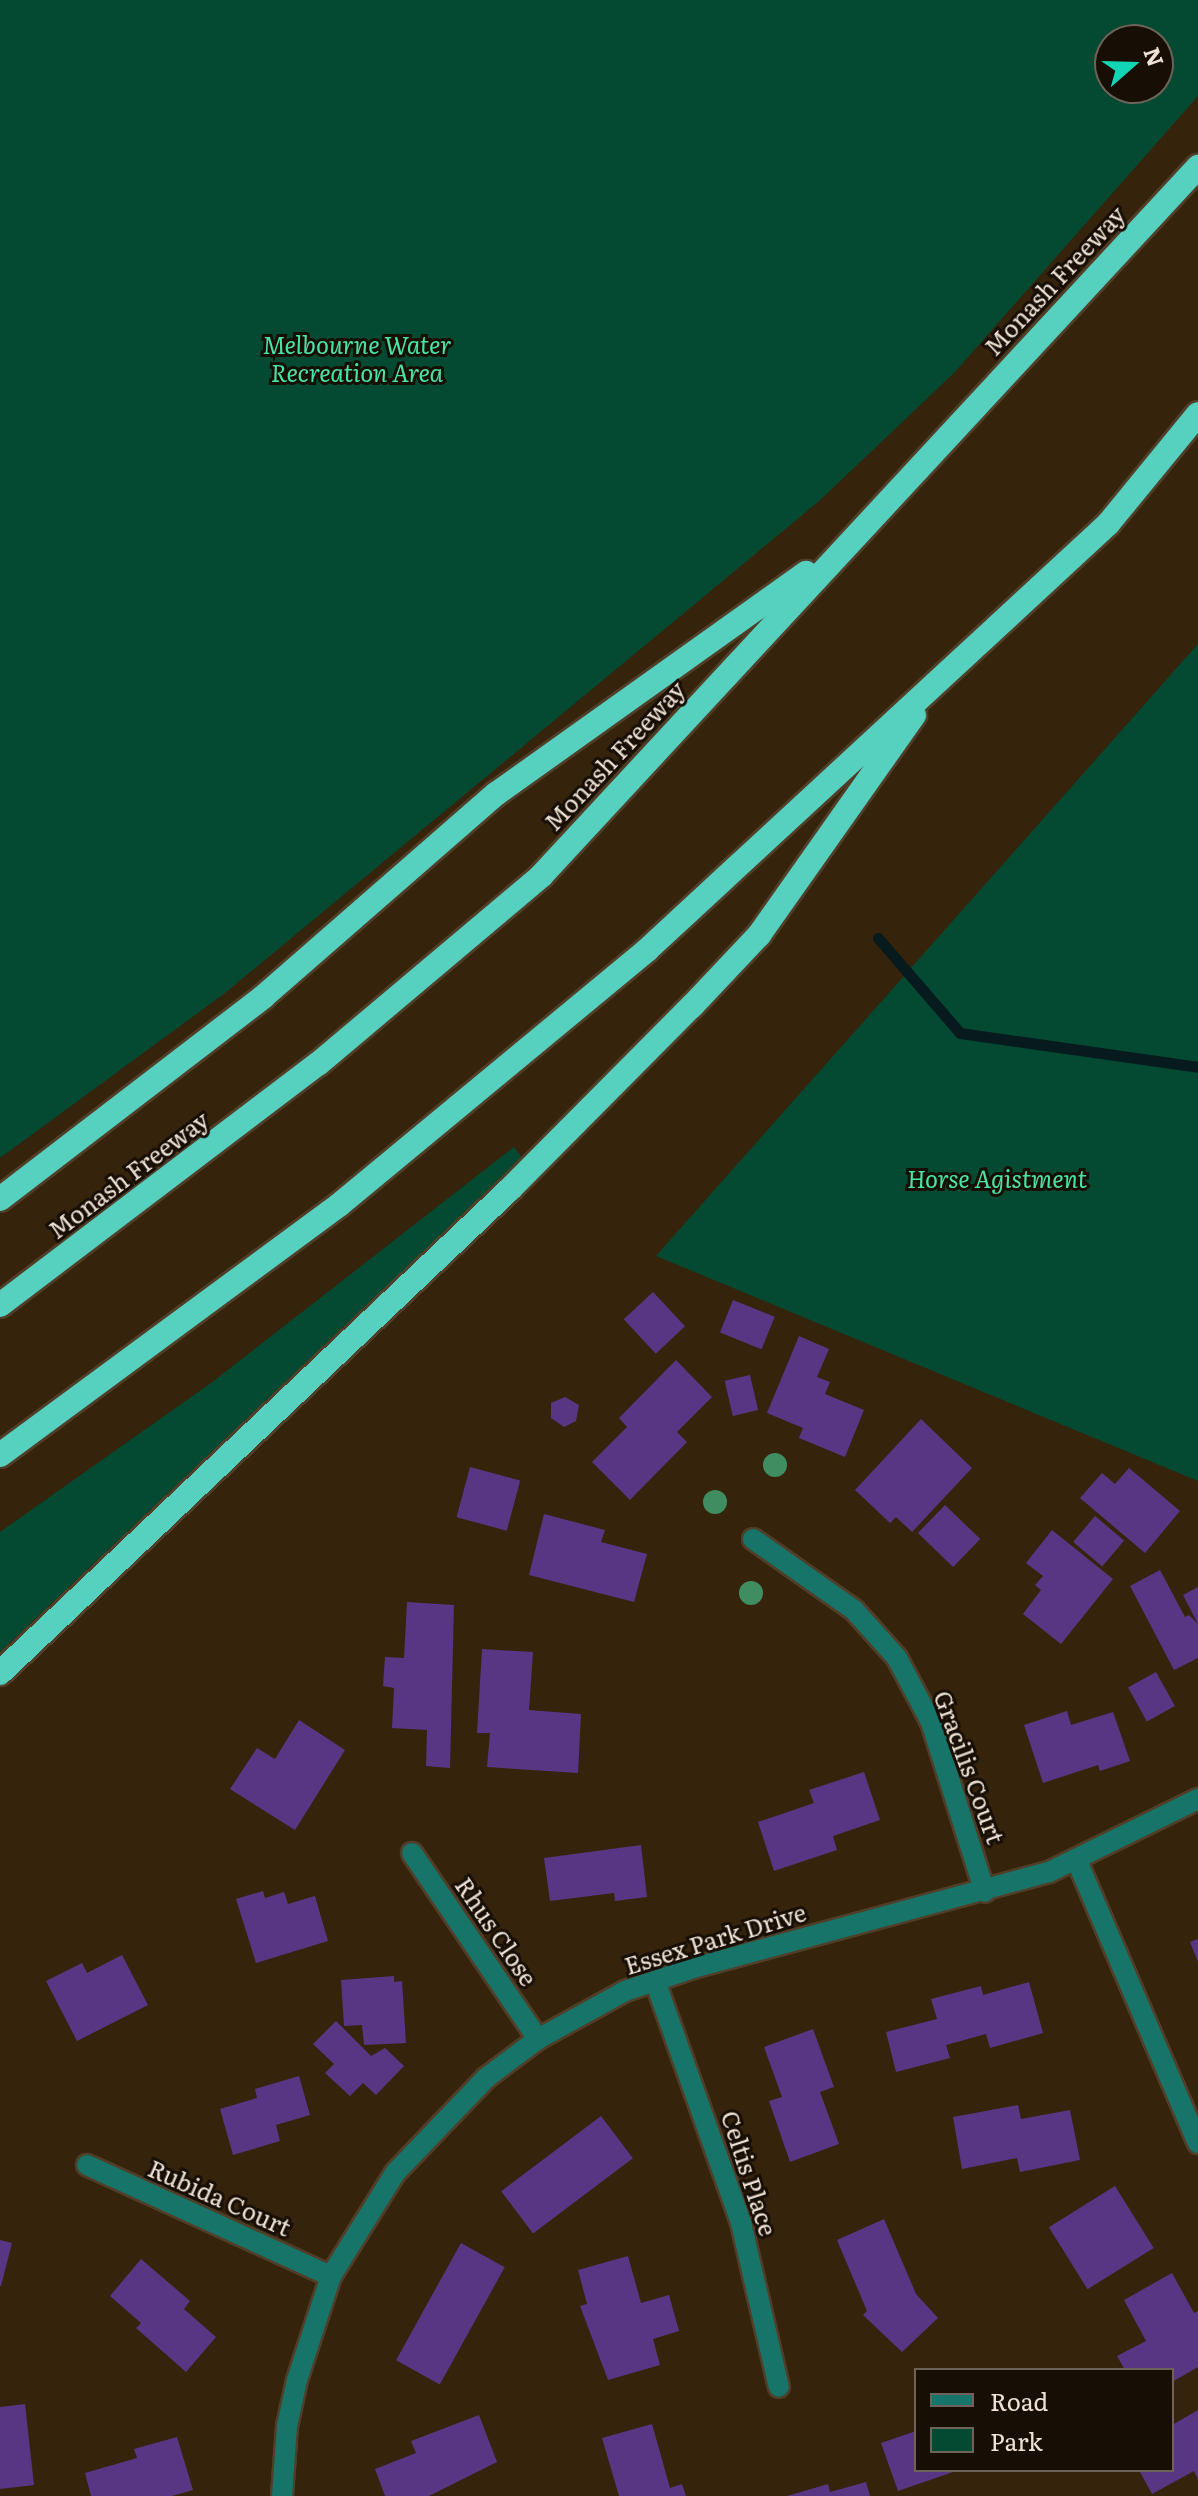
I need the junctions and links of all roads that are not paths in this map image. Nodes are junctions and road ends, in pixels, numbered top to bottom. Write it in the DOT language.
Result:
graph roads {
  1 [pos="1198,167"];
  2 [pos="1198,414"];
  3 [pos="845,545"];
  4 [pos="946,670"];
  5 [pos="0,1199"];
  6 [pos="0,1305"];
  7 [pos="0,1455"];
  8 [pos="753,1539"];
  9 [pos="0,1673"];
  10 [pos="1198,1799"];
  11 [pos="412,1853"];
  12 [pos="1077,1861"];
  13 [pos="985,1892"];
  14 [pos="655,1981"];
  15 [pos="538,2039"];
  16 [pos="1198,2143"];
  17 [pos="87,2165"];
  18 [pos="331,2276"];
  19 [pos="779,2387"];
  20 [pos="282,2496"];
  1 -- 3 [label="highway, Monash Freeway"];
  2 -- 4 [label="highway"];
  3 -- 5 [label="highway"];
  3 -- 6 [label="highway, Monash Freeway"];
  4 -- 7 [label="highway"];
  4 -- 9 [label="highway"];
  8 -- 13 [label="street, Gracilis Court"];
  10 -- 12 [label="street, Essex Park Drive"];
  11 -- 15 [label="street, Rhus Close"];
  12 -- 13 [label="street, Essex Park Drive"];
  12 -- 16 [label="street"];
  13 -- 14 [label="street, Essex Park Drive"];
  14 -- 15 [label="street, Essex Park Drive"];
  14 -- 19 [label="street, Celtis Place"];
  15 -- 18 [label="street, Essex Park Drive"];
  17 -- 18 [label="street, Rubida Court"];
  18 -- 20 [label="street, Essex Park Drive"];
}
